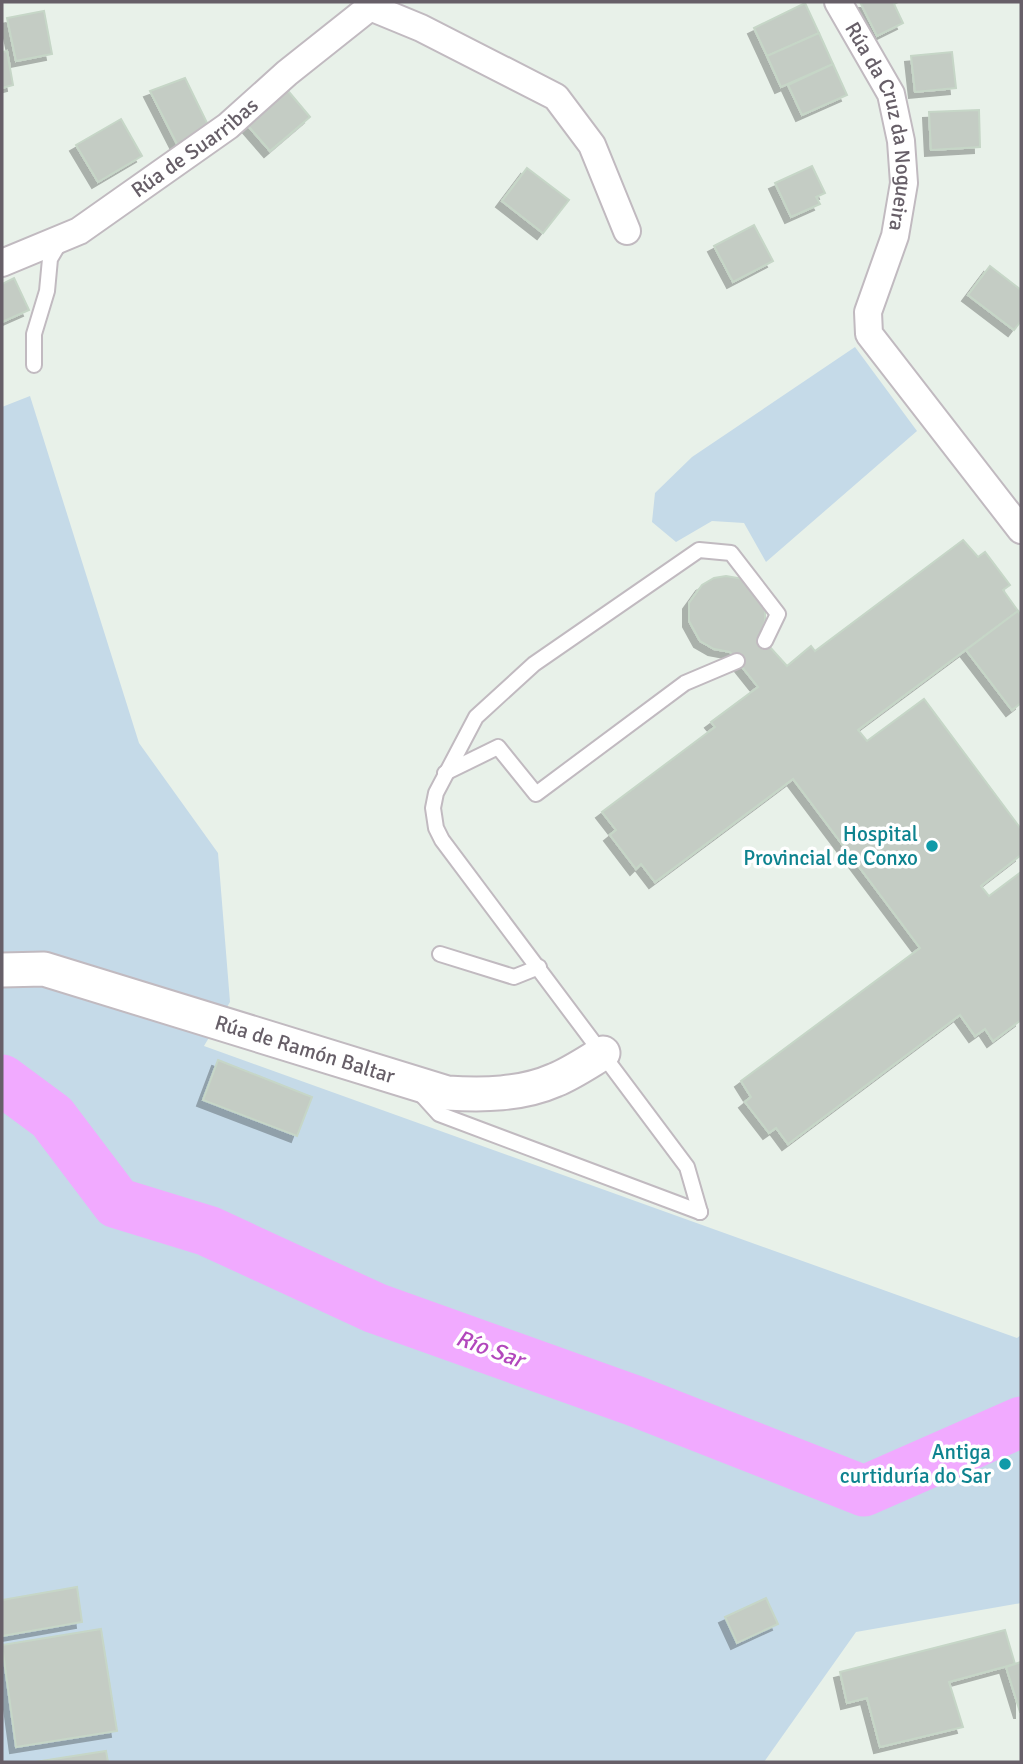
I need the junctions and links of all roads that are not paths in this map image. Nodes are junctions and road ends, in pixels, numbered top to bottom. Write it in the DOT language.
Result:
graph roads {
  1 [pos="838,2"];
  2 [pos="371,4"];
  3 [pos="627,231"];
  4 [pos="62,238"];
  5 [pos="2,263"];
  6 [pos="34,365"];
  7 [pos="1021,530"];
  8 [pos="765,641"];
  9 [pos="737,661"];
  10 [pos="444,774"];
  11 [pos="440,954"];
  12 [pos="539,967"];
  13 [pos="2,970"];
  14 [pos="603,1053"];
  15 [pos="409,1082"];
  1 -- 7 [label="street, Rúa da Cruz da Nogueira"];
  2 -- 3 [label="street, Rúa de Suarribas"];
  2 -- 4 [label="street, Rúa de Suarribas"];
  4 -- 5 [label="street, Rúa de Suarribas"];
  4 -- 6 [label="lane"];
  8 -- 10 [label="lane"];
  9 -- 10 [label="lane"];
  10 -- 12 [label="lane"];
  11 -- 12 [label="lane"];
  12 -- 14 [label="lane"];
  13 -- 15 [label="street, Rúa de Ramón Baltar"];
  14 -- 15 [label="street, Rúa de Ramón Baltar"];
  14 -- 15 [label="lane"];
}
